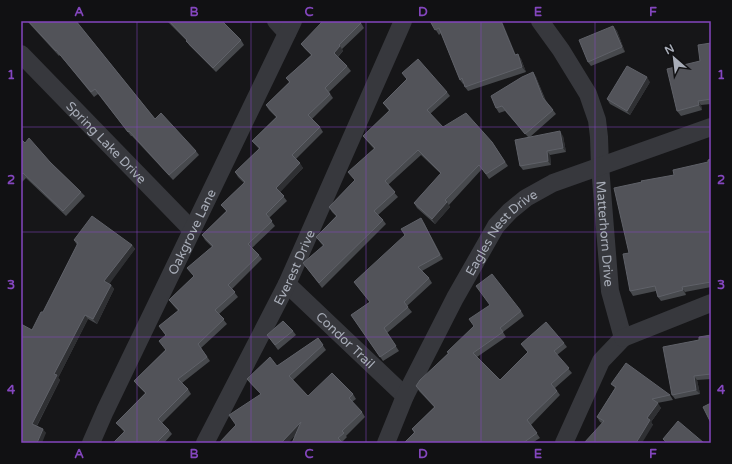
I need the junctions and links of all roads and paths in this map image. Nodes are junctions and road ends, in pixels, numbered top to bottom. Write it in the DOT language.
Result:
graph roads {
  1 [pos="403,21"];
  2 [pos="540,21"];
  3 [pos="286,25"];
  4 [pos="21,54"];
  5 [pos="711,127"];
  6 [pos="600,166"];
  7 [pos="192,230"];
  8 [pos="287,284"];
  9 [pos="711,303"];
  10 [pos="623,338"];
  11 [pos="405,396"];
  12 [pos="91,443"];
  13 [pos="205,443"];
  14 [pos="386,443"];
  15 [pos="564,443"];
  1 -- 8 [label="street, Everest Drive"];
  2 -- 6 [label="street, Matterhorn Drive"];
  3 -- 7 [label="street, Oakgrove Lane"];
  4 -- 7 [label="street, Spring Lake Drive"];
  5 -- 6 [label="street, Eagles Nest Drive"];
  6 -- 10 [label="street, Matterhorn Drive"];
  6 -- 11 [label="street, Eagles Nest Drive"];
  7 -- 12 [label="street, Oakgrove Lane"];
  8 -- 11 [label="street, Condor Trail"];
  8 -- 13 [label="street, Everest Drive"];
  9 -- 10 [label="street"];
  10 -- 15 [label="street"];
  11 -- 14 [label="street, Eagles Nest Drive"];
}
